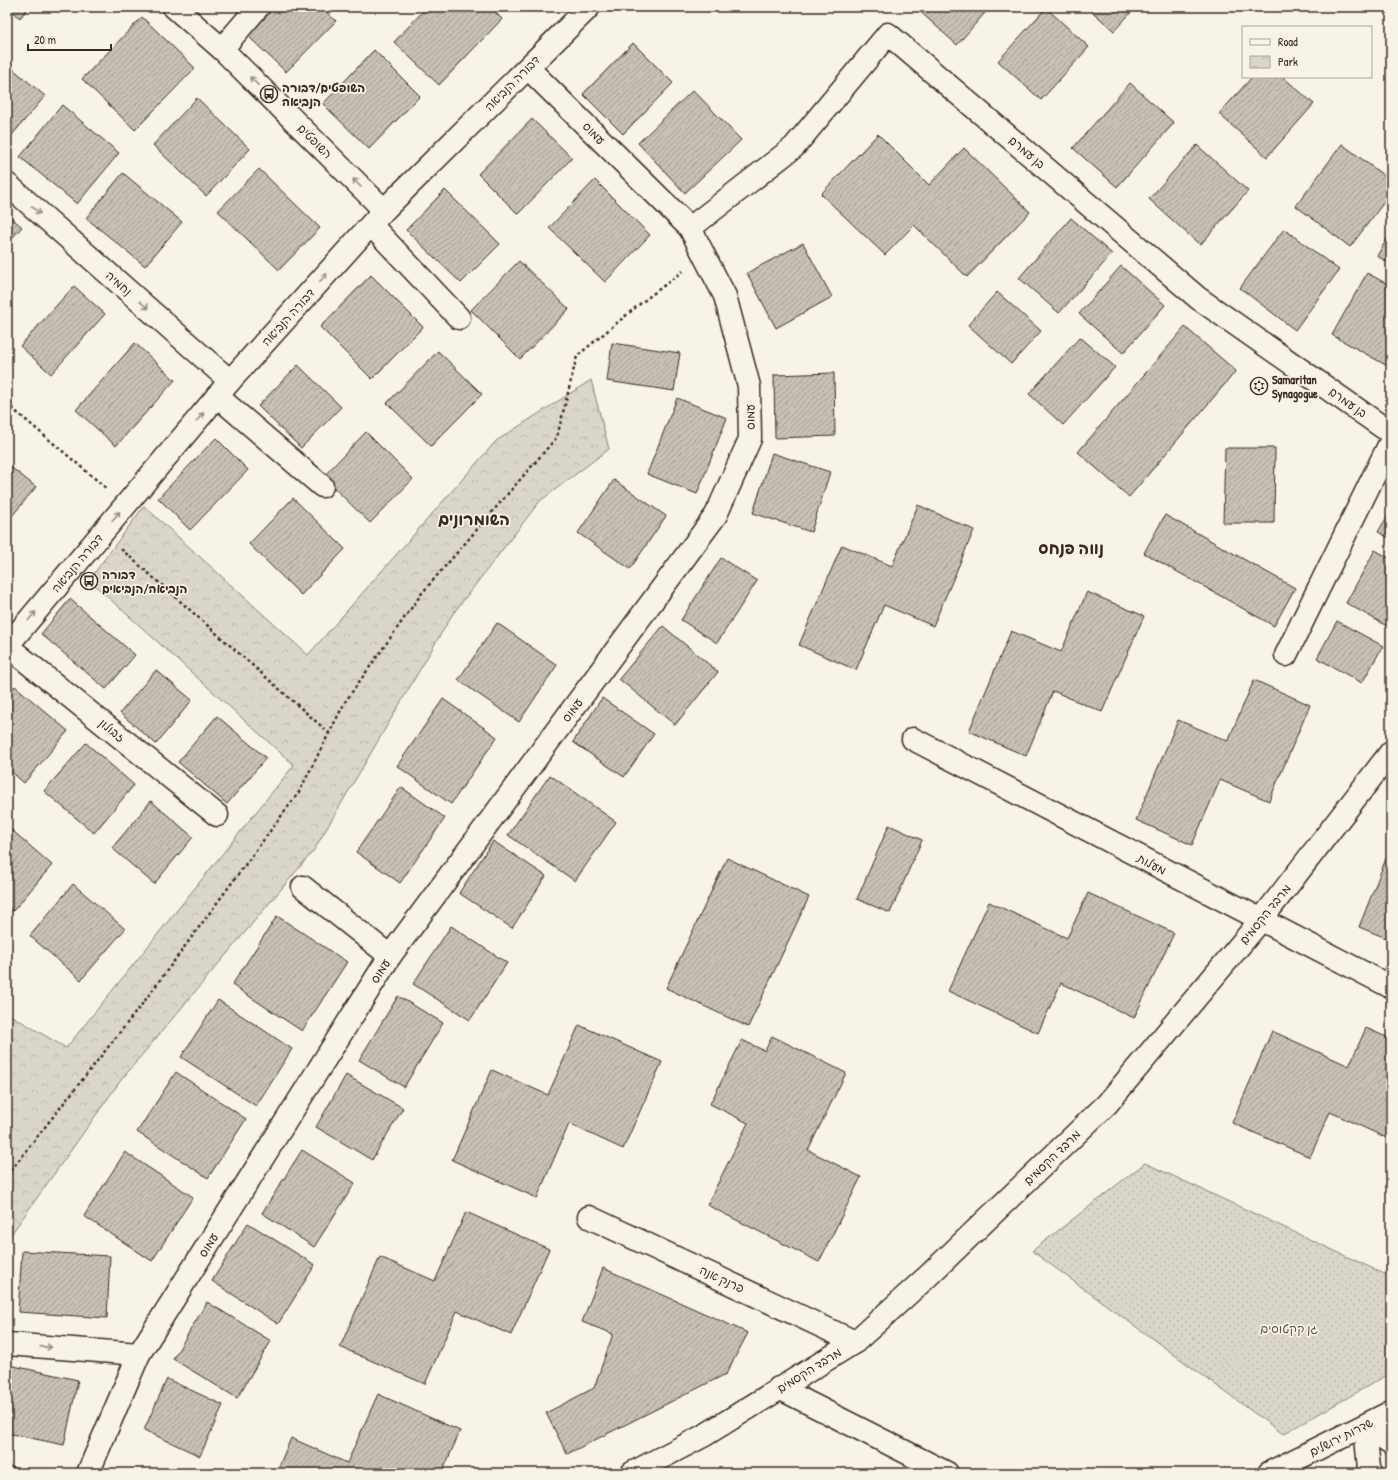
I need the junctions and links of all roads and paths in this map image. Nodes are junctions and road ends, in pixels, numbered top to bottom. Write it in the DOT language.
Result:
graph roads {
  1 [pos="174,7"];
  2 [pos="258,7"];
  3 [pos="589,7"];
  4 [pos="222,49"];
  5 [pos="528,68"];
  6 [pos="7,184"];
  7 [pos="378,217"];
  8 [pos="690,228"];
  9 [pos="704,256"];
  10 [pos="459,318"];
  11 [pos="224,389"];
  12 [pos="7,404"];
  13 [pos="1391,432"];
  14 [pos="1391,441"];
  15 [pos="322,486"];
  16 [pos="108,490"];
  17 [pos="102,533"];
  18 [pos="7,646"];
  19 [pos="1286,655"];
  20 [pos="329,733"];
  21 [pos="913,740"];
  22 [pos="1391,752"];
  23 [pos="217,815"];
  24 [pos="303,887"];
  25 [pos="1261,920"];
  26 [pos="390,956"];
  27 [pos="1391,987"];
  28 [pos="7,1175"];
  29 [pos="589,1217"];
  30 [pos="855,1342"];
  31 [pos="7,1344"];
  32 [pos="139,1354"];
  33 [pos="779,1388"];
  34 [pos="1391,1412"];
  35 [pos="1365,1426"];
  36 [pos="1391,1443"];
  37 [pos="88,1473"];
  38 [pos="632,1473"];
  39 [pos="947,1473"];
  40 [pos="1269,1473"];
  41 [pos="1372,1473"];
  1 -- 4 [label="street, השופטים"];
  2 -- 4 [label="street"];
  3 -- 5 [label="street, דבורה הנביאה"];
  7 -- 4 [label="street, השופטים, one-way"];
  5 -- 7 [label="street, דבורה הנביאה"];
  5 -- 8 [label="street, עמוס"];
  6 -- 11 [label="street, נחמיה, one-way"];
  7 -- 10 [label="street, השופטים"];
  11 -- 7 [label="street, דבורה הנביאה, one-way"];
  8 -- 9 [label="street, עמוס"];
  8 -- 13 [label="street, בן עמרם"];
  9 -- 20 [label="path"];
  9 -- 26 [label="street, עמוס"];
  11 -- 15 [label="street, נחמיה"];
  17 -- 11 [label="street, דבורה הנביאה, one-way"];
  12 -- 16 [label="path"];
  14 -- 19 [label="street"];
  18 -- 17 [label="street, דבורה הנביאה, one-way"];
  17 -- 20 [label="path"];
  18 -- 23 [label="street, זבולון"];
  20 -- 28 [label="path"];
  21 -- 25 [label="street, מעלות"];
  22 -- 25 [label="street, מרבד הקסמים"];
  24 -- 26 [label="street"];
  25 -- 27 [label="street, מעלות"];
  25 -- 30 [label="street, מרבד הקסמים"];
  26 -- 32 [label="street, עמוס"];
  29 -- 30 [label="street, פרנק אנה"];
  30 -- 33 [label="street, מרבד הקסמים"];
  31 -- 32 [label="street, one-way"];
  32 -- 37 [label="street, עמוס"];
  33 -- 38 [label="street, מרבד הקסמים"];
  33 -- 39 [label="street"];
  34 -- 35 [label="street, שדרות ירושלים"];
  35 -- 36 [label="street"];
  35 -- 40 [label="street, שדרות ירושלים"];
  35 -- 41 [label="street"];
}
